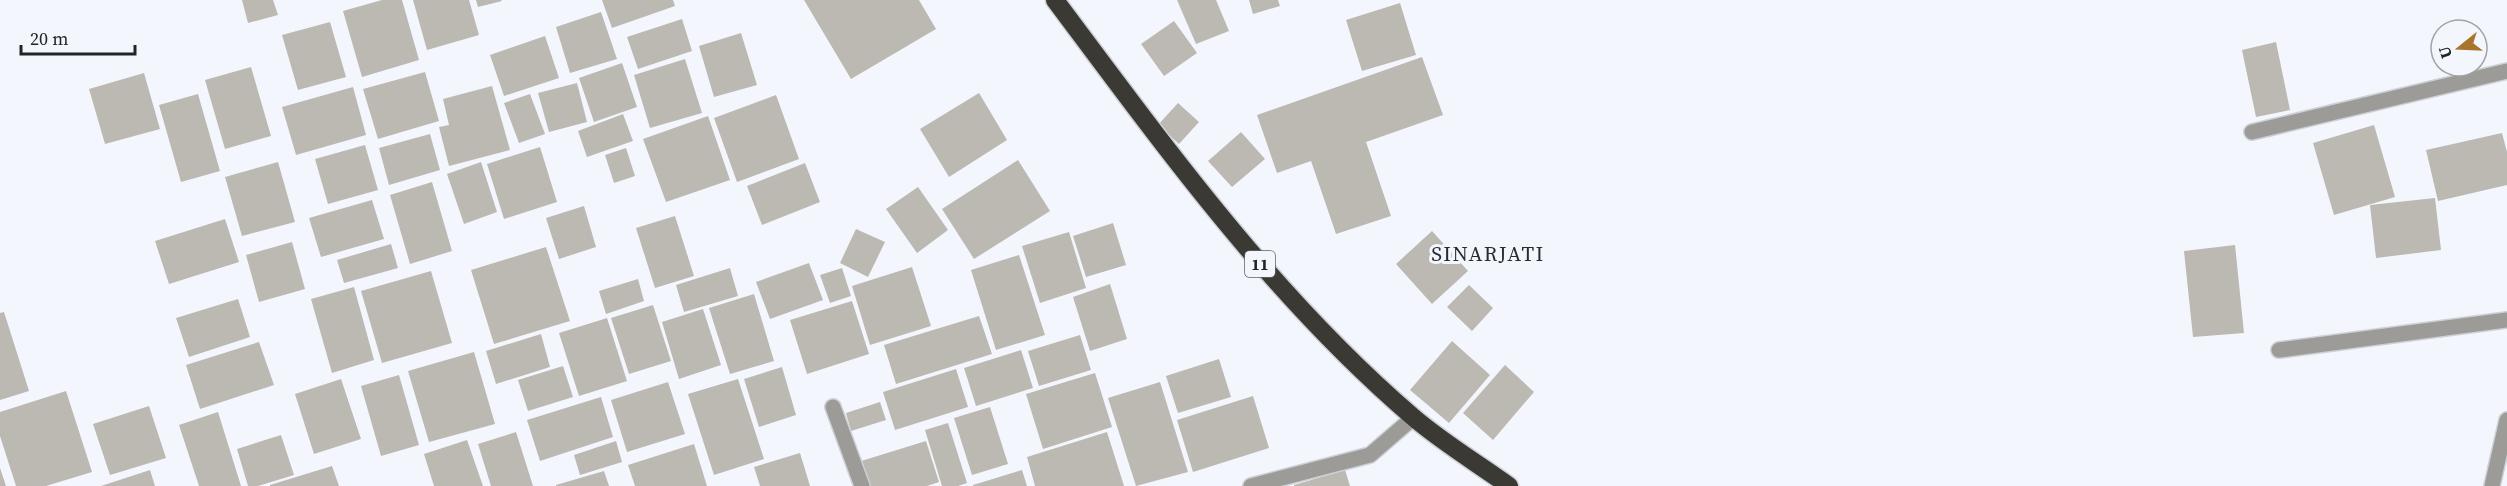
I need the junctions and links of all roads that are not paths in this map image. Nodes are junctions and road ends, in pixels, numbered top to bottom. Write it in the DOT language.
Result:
graph roads {
  1 [pos="1055,0"];
  2 [pos="2507,71"];
  3 [pos="2252,132"];
  4 [pos="2507,320"];
  5 [pos="2278,350"];
  6 [pos="833,407"];
  7 [pos="1414,417"];
  8 [pos="2507,420"];
  9 [pos="862,486"];
  10 [pos="1251,486"];
  11 [pos="1509,486"];
  12 [pos="2492,486"];
  1 -- 7 [label="highway, 11"];
  2 -- 3 [label="street"];
  4 -- 5 [label="street"];
  6 -- 9 [label="street"];
  7 -- 10 [label="street"];
  7 -- 11 [label="highway, 11"];
  8 -- 12 [label="street"];
}
